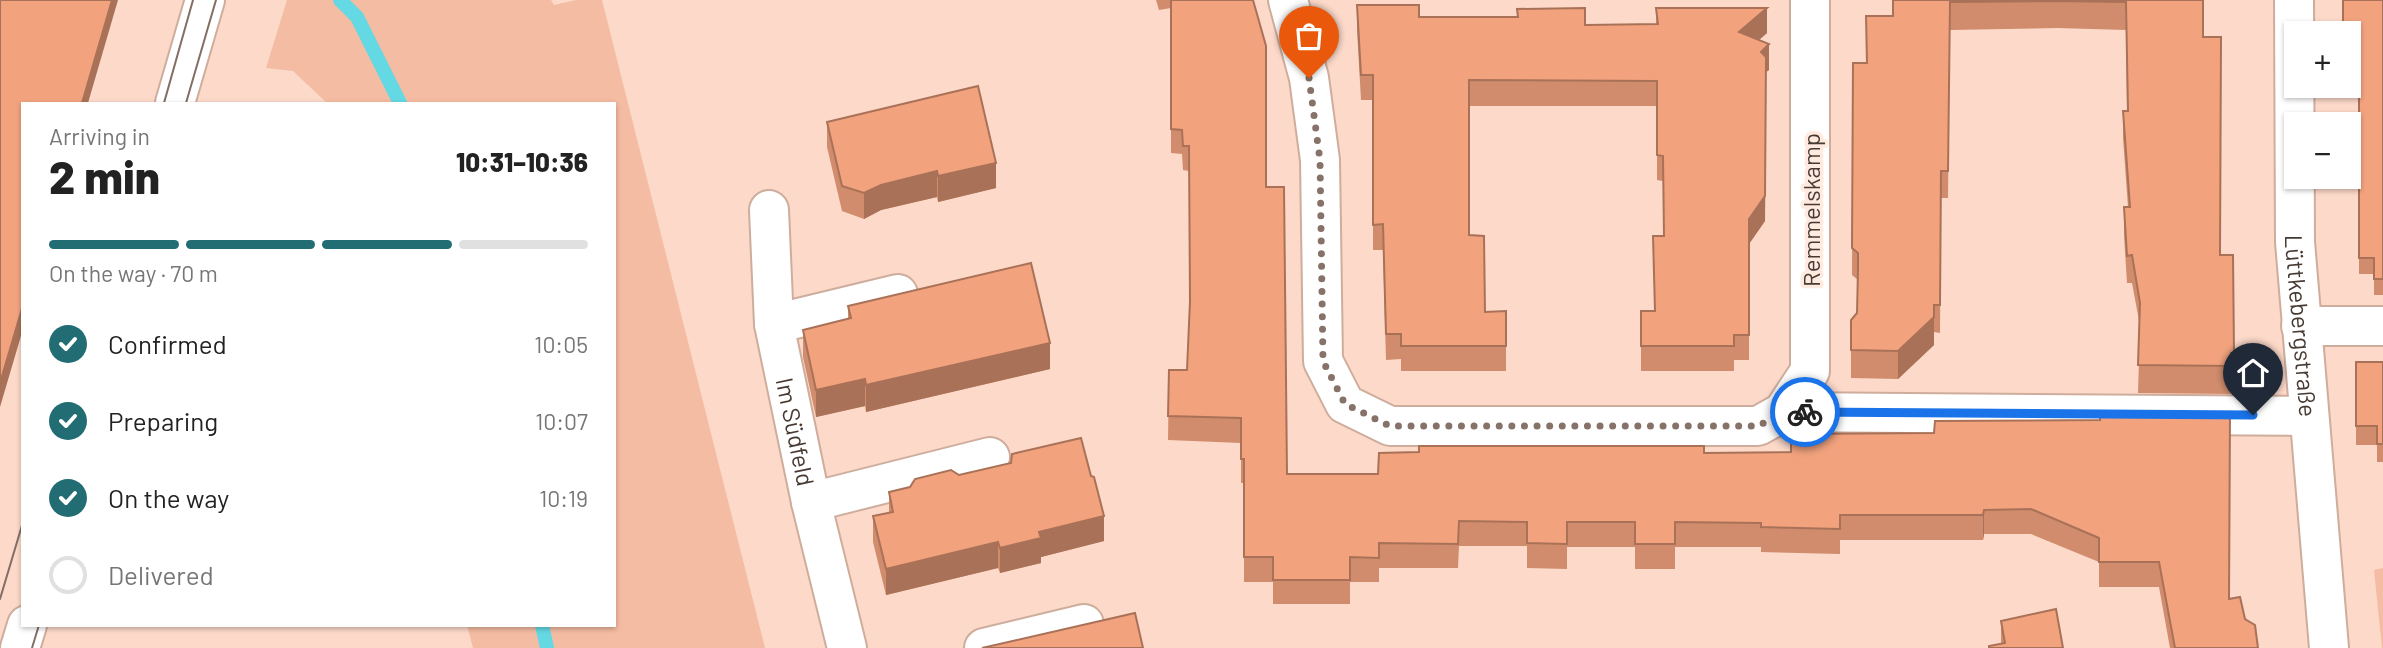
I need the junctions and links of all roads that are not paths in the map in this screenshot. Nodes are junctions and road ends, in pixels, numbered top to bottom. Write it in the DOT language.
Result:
graph roads {
  1 [pos="1288,0"];
  2 [pos="1810,0"];
  3 [pos="2294,0"];
  4 [pos="203,7"];
  5 [pos="175,102"];
  6 [pos="769,210"];
  7 [pos="930,287"];
  8 [pos="774,324"];
  9 [pos="2301,326"];
  10 [pos="2383,326"];
  11 [pos="1783,412"];
  12 [pos="2309,416"];
  13 [pos="990,457"];
  14 [pos="811,502"];
  15 [pos="1084,624"];
  16 [pos="26,627"];
  17 [pos="20,648"];
  18 [pos="847,648"];
  19 [pos="984,648"];
  20 [pos="2329,648"];
  1 -- 11 [label="street"];
  2 -- 11 [label="street, Remmelskamp"];
  3 -- 9 [label="street, Lüttkebergstraße"];
  4 -- 5 [label="street"];
  6 -- 8 [label="street, Im Südfeld"];
  7 -- 8 [label="street"];
  8 -- 14 [label="street, Im Südfeld"];
  9 -- 10 [label="street"];
  9 -- 12 [label="street, Lüttkebergstraße"];
  11 -- 12 [label="street"];
  12 -- 20 [label="street, Lüttkebergstraße"];
  13 -- 14 [label="street"];
  14 -- 18 [label="street, Im Südfeld"];
  15 -- 19 [label="street"];
  16 -- 17 [label="street"];
}
